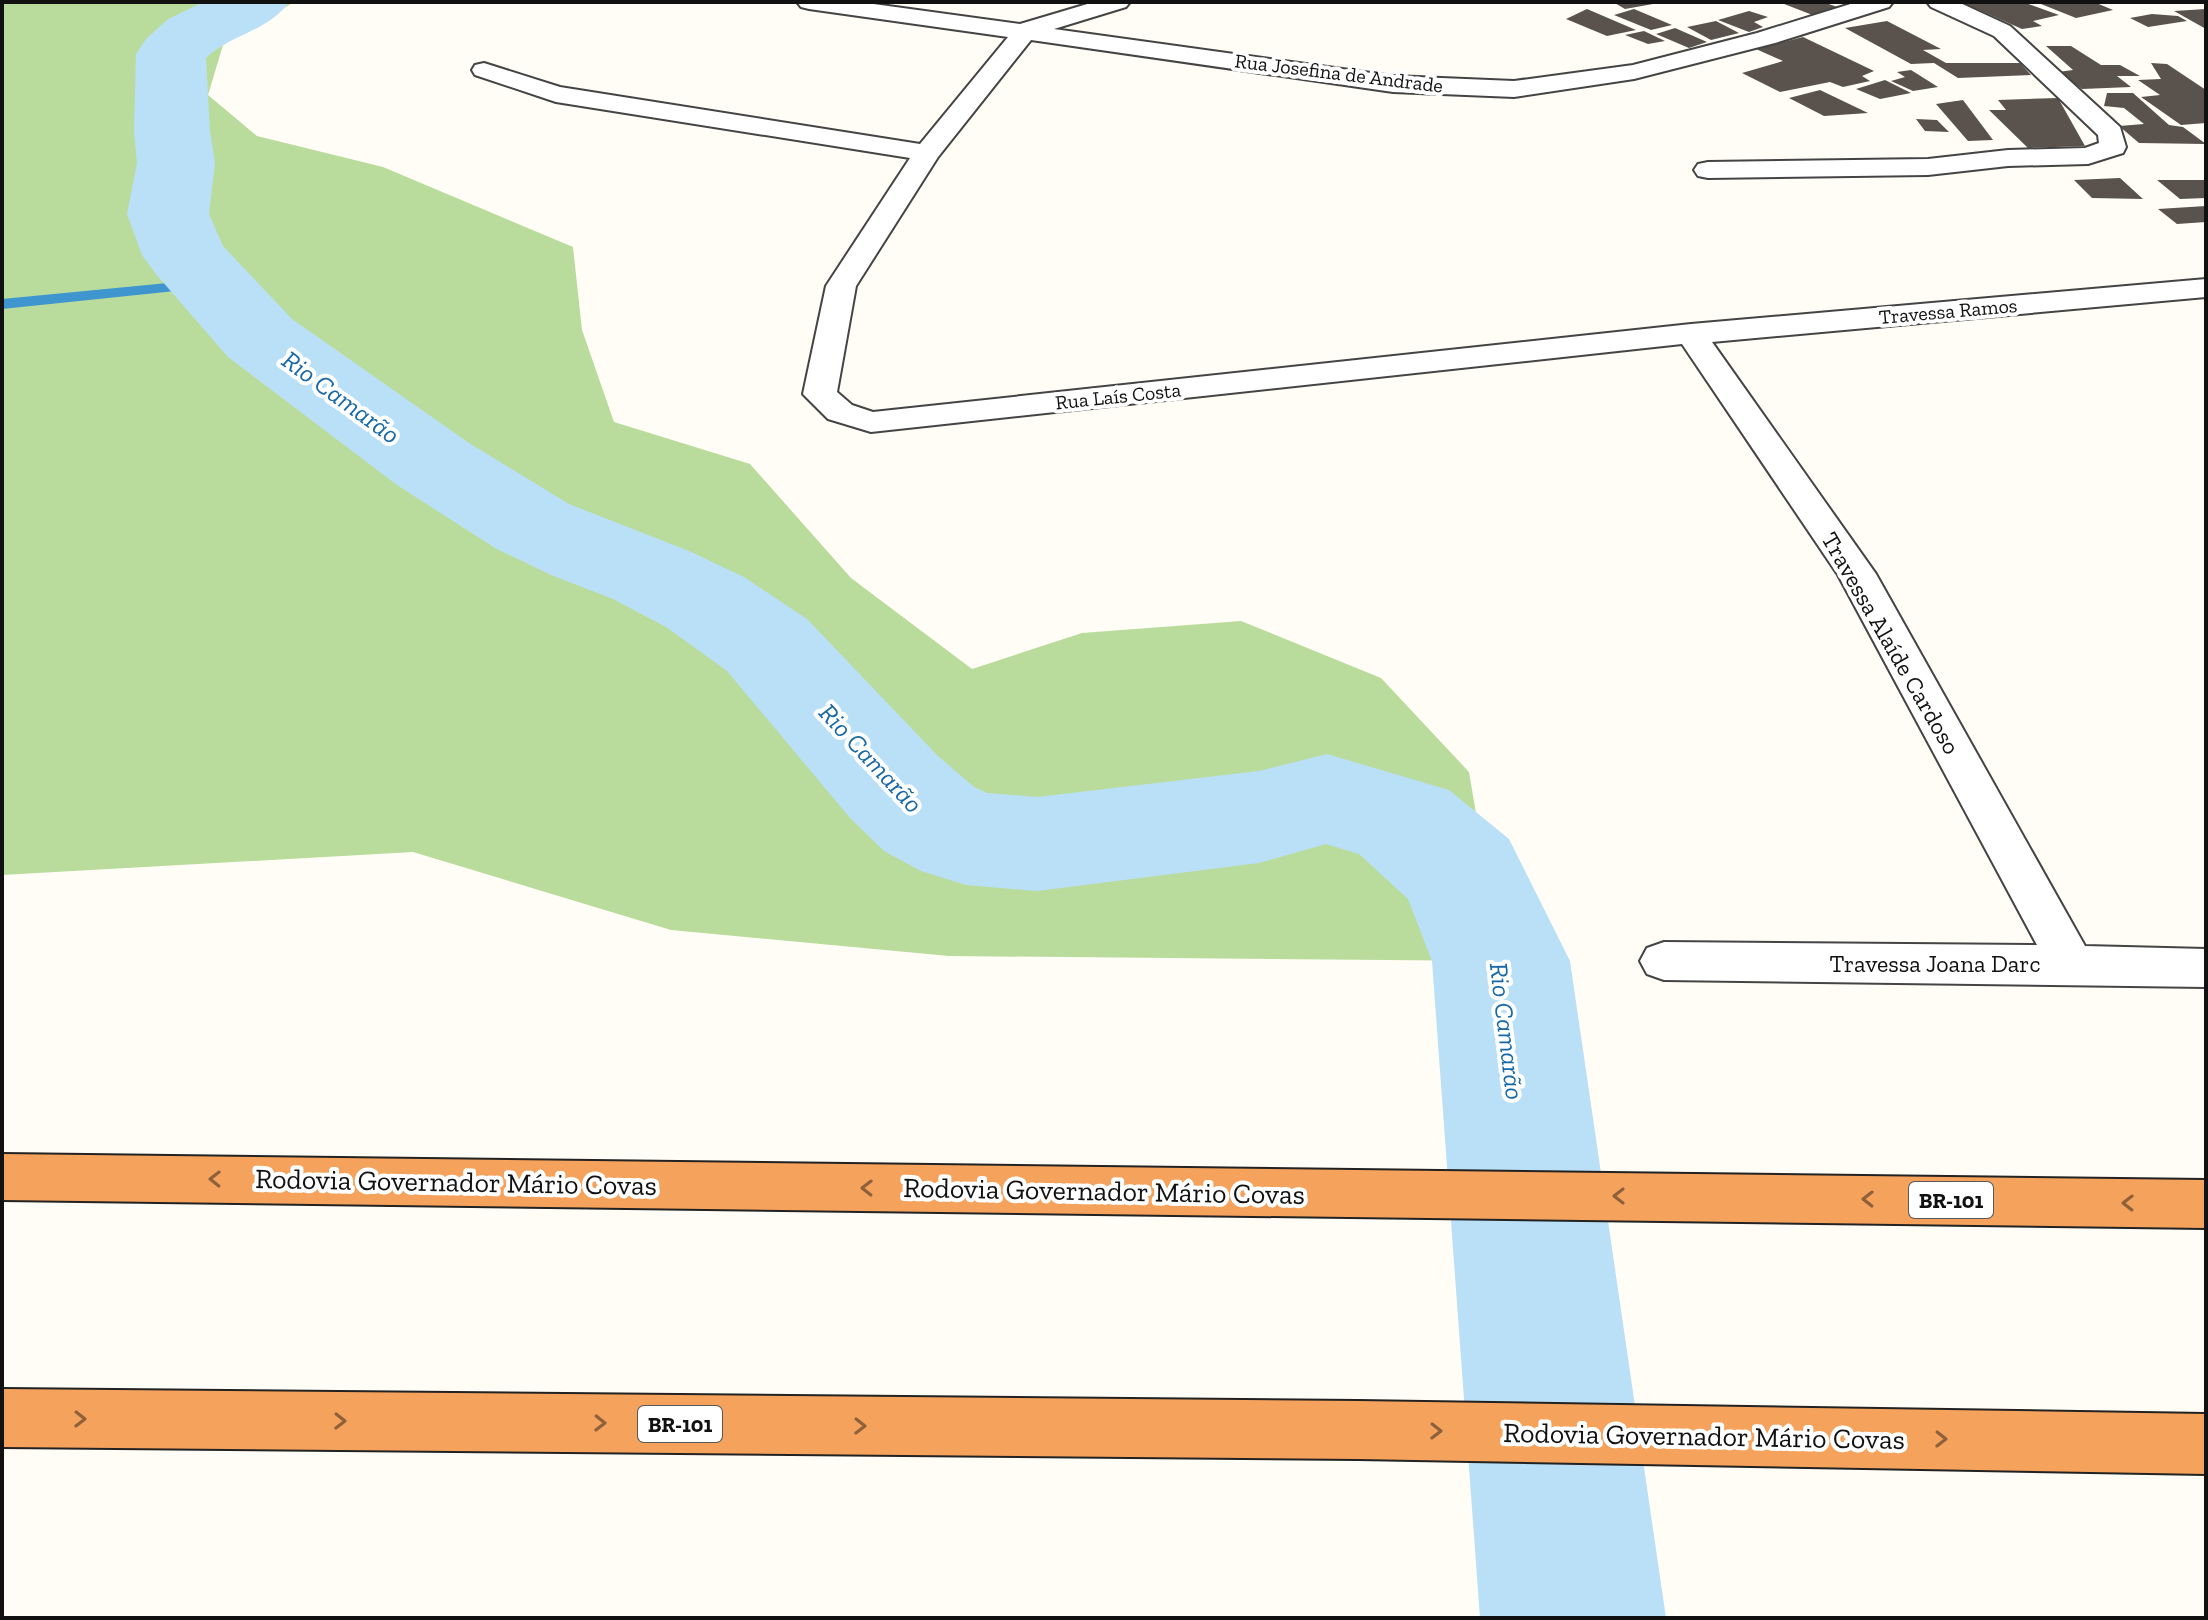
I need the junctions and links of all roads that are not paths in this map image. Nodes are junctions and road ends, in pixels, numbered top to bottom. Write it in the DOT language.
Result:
graph roads {
  1 [pos="809,2"];
  2 [pos="1118,2"];
  3 [pos="1881,2"];
  4 [pos="1939,2"];
  5 [pos="942,11"];
  6 [pos="1027,30"];
  7 [pos="484,70"];
  8 [pos="927,153"];
  9 [pos="1708,170"];
  10 [pos="2206,288"];
  11 [pos="1691,334"];
  12 [pos="1664,961"];
  13 [pos="2071,964"];
  14 [pos="2206,968"];
  15 [pos="2,1177"];
  16 [pos="2206,1204"];
  17 [pos="2,1418"];
  18 [pos="2206,1444"];
  1 -- 5 [label="street, Rua Josefina de Andrade"];
  2 -- 6 [label="street"];
  3 -- 6 [label="street, Rua Josefina de Andrade"];
  4 -- 9 [label="street"];
  5 -- 6 [label="street, Rua Josefina de Andrade"];
  6 -- 8 [label="street, Rua Laís Costa"];
  7 -- 8 [label="street"];
  8 -- 11 [label="street, Rua Laís Costa"];
  10 -- 11 [label="street, Travessa Ramos"];
  11 -- 13 [label="street, Travessa Alaíde Cardoso"];
  12 -- 13 [label="street, Travessa Joana Darc"];
  13 -- 14 [label="street, Travessa Joana Darc"];
  16 -- 15 [label="highway, Rodovia Governador Mário Covas / BR-101, one-way"];
  17 -- 18 [label="highway, Rodovia Governador Mário Covas / BR-101, one-way"];
}
